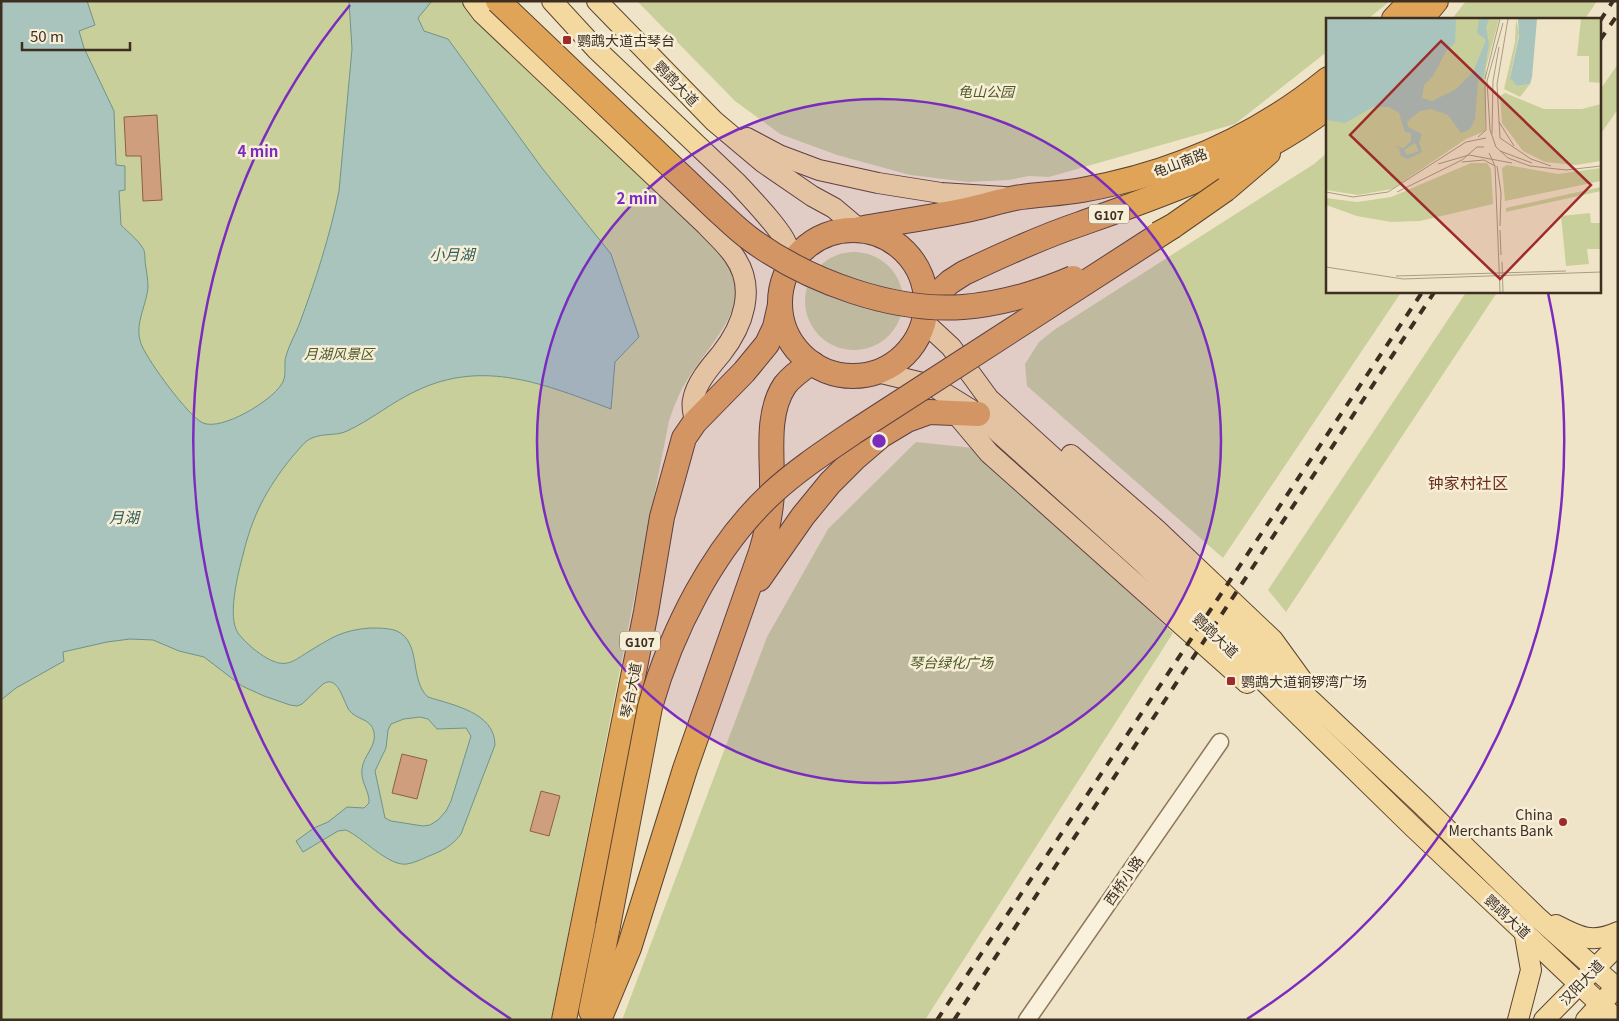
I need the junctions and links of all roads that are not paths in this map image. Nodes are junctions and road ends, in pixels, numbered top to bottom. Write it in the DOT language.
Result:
graph roads {
  1 [pos="473,1"];
  2 [pos="498,1"];
  3 [pos="552,1"];
  4 [pos="597,1"];
  5 [pos="1411,1"];
  6 [pos="1436,1"];
  7 [pos="1395,18"];
  8 [pos="1422,18"];
  9 [pos="1326,81"];
  10 [pos="1326,108"];
  11 [pos="714,121"];
  12 [pos="1296,129"];
  13 [pos="1015,198"];
  14 [pos="1172,226"];
  15 [pos="859,229"];
  16 [pos="788,269"];
  17 [pos="780,304"];
  18 [pos="925,313"];
  19 [pos="813,364"];
  20 [pos="877,372"];
  21 [pos="974,409"];
  22 [pos="695,422"];
  23 [pos="742,603"];
  24 [pos="1326,728"];
  25 [pos="1220,742"];
  26 [pos="1530,923"];
  27 [pos="1618,932"];
  28 [pos="1618,945"];
  29 [pos="1595,968"];
  30 [pos="1580,984"];
  31 [pos="1617,988"];
  32 [pos="1601,1004"];
  33 [pos="564,1020"];
  34 [pos="590,1020"];
  35 [pos="599,1020"];
  36 [pos="1027,1020"];
  37 [pos="1518,1020"];
  38 [pos="1544,1020"];
  39 [pos="1586,1020"];
  40 [pos="1617,1020"];
  1 -- 22 [label="main road"];
  2 -- 14 [label="highway, bridge"];
  3 -- 16 [label="main road"];
  4 -- 11 [label="main road, 鹦鹉大道"];
  5 -- 7 [label="highway"];
  6 -- 8 [label="highway"];
  9 -- 13 [label="highway, 龟山南路 / G107"];
  10 -- 12 [label="highway, G107"];
  11 -- 13 [label="main road"];
  11 -- 15 [label="main road"];
  12 -- 14 [label="highway, bridge"];
  12 -- 18 [label="highway, G107"];
  13 -- 15 [label="highway, G107"];
  14 -- 34 [label="highway, bridge"];
  15 -- 16 [label="highway, G107"];
  15 -- 18 [label="highway, G107"];
  16 -- 17 [label="highway, G107"];
  17 -- 19 [label="highway, G107"];
  17 -- 22 [label="highway, 琴台大道 / G107"];
  18 -- 20 [label="highway, G107"];
  18 -- 21 [label="main road, 鹦鹉大道"];
  19 -- 20 [label="highway, G107"];
  19 -- 23 [label="highway"];
  20 -- 21 [label="main road, 鹦鹉大道"];
  21 -- 23 [label="highway"];
  21 -- 24 [label="main road, 鹦鹉大道"];
  21 -- 24 [label="main road"];
  22 -- 33 [label="highway, 琴台大道 / G107"];
  23 -- 35 [label="highway"];
  24 -- 26 [label="main road, 鹦鹉大道"];
  25 -- 36 [label="street, 西桥小路"];
  26 -- 27 [label="main road"];
  26 -- 29 [label="main road, 鹦鹉大道"];
  26 -- 30 [label="main road, 鹦鹉大道"];
  26 -- 37 [label="main road"];
  28 -- 29 [label="main road, 汉阳大道"];
  29 -- 30 [label="main road, 汉阳大道"];
  29 -- 31 [label="main road, 鹦鹉大道"];
  30 -- 32 [label="main road, 鹦鹉大道"];
  30 -- 38 [label="main road, 汉阳大道"];
  31 -- 32 [label="main road"];
  32 -- 39 [label="main road"];
  32 -- 40 [label="main road, 鹦鹉大道"];
}
